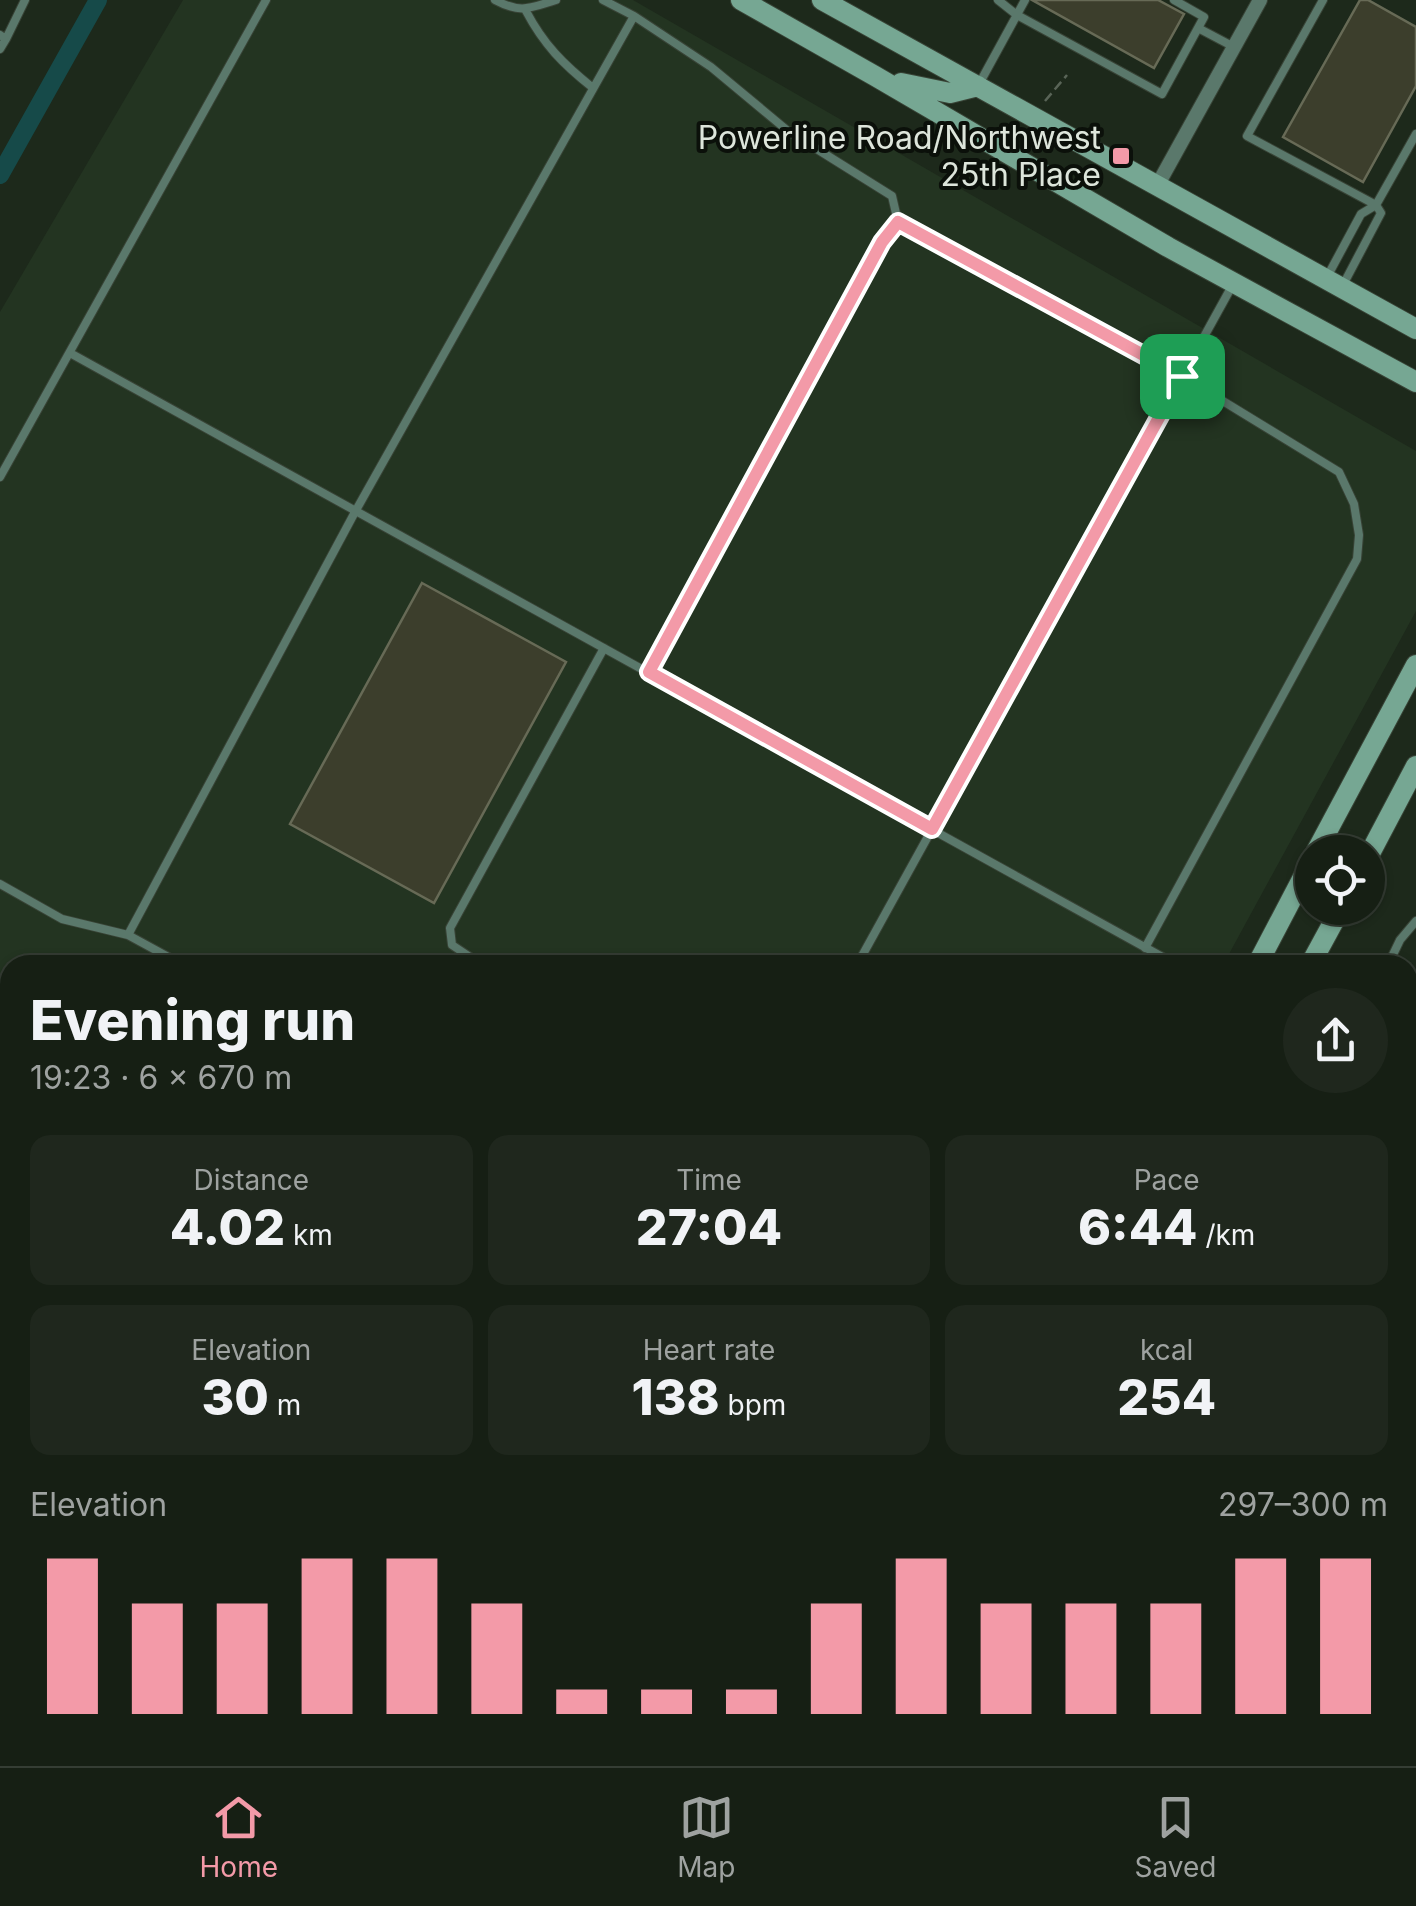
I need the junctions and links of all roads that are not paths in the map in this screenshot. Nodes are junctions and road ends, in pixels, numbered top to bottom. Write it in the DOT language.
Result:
graph roads {
  1 [pos="25,0"];
  2 [pos="266,0"];
  3 [pos="494,0"];
  4 [pos="556,0"];
  5 [pos="603,0"];
  6 [pos="741,0"];
  7 [pos="822,0"];
  8 [pos="998,0"];
  9 [pos="1025,0"];
  10 [pos="1174,0"];
  11 [pos="1201,0"];
  12 [pos="1260,0"];
  13 [pos="1323,0"];
  14 [pos="526,10"];
  15 [pos="1194,11"];
  16 [pos="1017,15"];
  17 [pos="634,16"];
  18 [pos="1198,28"];
  19 [pos="3,37"];
  20 [pos="1234,47"];
  21 [pos="0,49"];
  22 [pos="875,76"];
  23 [pos="978,86"];
  24 [pos="593,88"];
  25 [pos="1416,134"];
  26 [pos="1413,144"];
  27 [pos="1157,186"];
  28 [pos="1376,205"];
  29 [pos="898,222"];
  30 [pos="1234,283"];
  31 [pos="1334,283"];
  32 [pos="1416,329"];
  33 [pos="70,353"];
  34 [pos="1182,376"];
  35 [pos="1416,382"];
  36 [pos="0,477"];
  37 [pos="355,512"];
  38 [pos="604,648"];
  39 [pos="1416,665"];
  40 [pos="649,672"];
  41 [pos="1416,766"];
  42 [pos="932,829"];
  43 [pos="1325,835"];
  44 [pos="1380,835"];
  45 [pos="0,884"];
  46 [pos="1295,892"];
  47 [pos="1416,921"];
  48 [pos="1332,925"];
  49 [pos="128,934"];
  50 [pos="1146,948"];
  51 [pos="165,955"];
  52 [pos="466,955"];
  53 [pos="863,955"];
  54 [pos="1159,955"];
  55 [pos="1261,955"];
  56 [pos="1315,955"];
  57 [pos="1393,955"];
  1 -- 19 [label="lane"];
  2 -- 33 [label="lane"];
  3 -- 14 [label="lane"];
  4 -- 14 [label="lane"];
  5 -- 17 [label="lane"];
  6 -- 22 [label="main road"];
  7 -- 23 [label="main road"];
  8 -- 16 [label="lane"];
  9 -- 16 [label="lane"];
  10 -- 15 [label="lane"];
  11 -- 15 [label="lane"];
  12 -- 20 [label="street"];
  13 -- 28 [label="lane"];
  14 -- 24 [label="lane"];
  15 -- 18 [label="lane"];
  16 -- 18 [label="lane"];
  16 -- 23 [label="lane"];
  17 -- 24 [label="lane"];
  17 -- 29 [label="lane"];
  18 -- 20 [label="lane"];
  19 -- 21 [label="lane"];
  20 -- 27 [label="street"];
  22 -- 23 [label="main road"];
  22 -- 30 [label="main road"];
  23 -- 27 [label="main road"];
  24 -- 37 [label="lane"];
  25 -- 26 [label="lane"];
  26 -- 28 [label="lane"];
  27 -- 31 [label="main road"];
  28 -- 31 [label="lane"];
  28 -- 31 [label="lane"];
  29 -- 34 [label="lane"];
  29 -- 40 [label="lane"];
  30 -- 34 [label="lane"];
  30 -- 35 [label="main road"];
  31 -- 32 [label="main road"];
  33 -- 36 [label="lane"];
  33 -- 37 [label="lane"];
  34 -- 42 [label="lane"];
  34 -- 50 [label="lane"];
  37 -- 38 [label="lane"];
  37 -- 49 [label="lane"];
  38 -- 40 [label="lane"];
  38 -- 52 [label="lane"];
  39 -- 43 [label="main road"];
  40 -- 42 [label="lane"];
  41 -- 44 [label="main road"];
  42 -- 50 [label="lane"];
  42 -- 53 [label="lane"];
  45 -- 49 [label="lane"];
  46 -- 55 [label="main road"];
  47 -- 57 [label="lane"];
  48 -- 56 [label="main road"];
  49 -- 51 [label="lane"];
  50 -- 54 [label="lane"];
}
